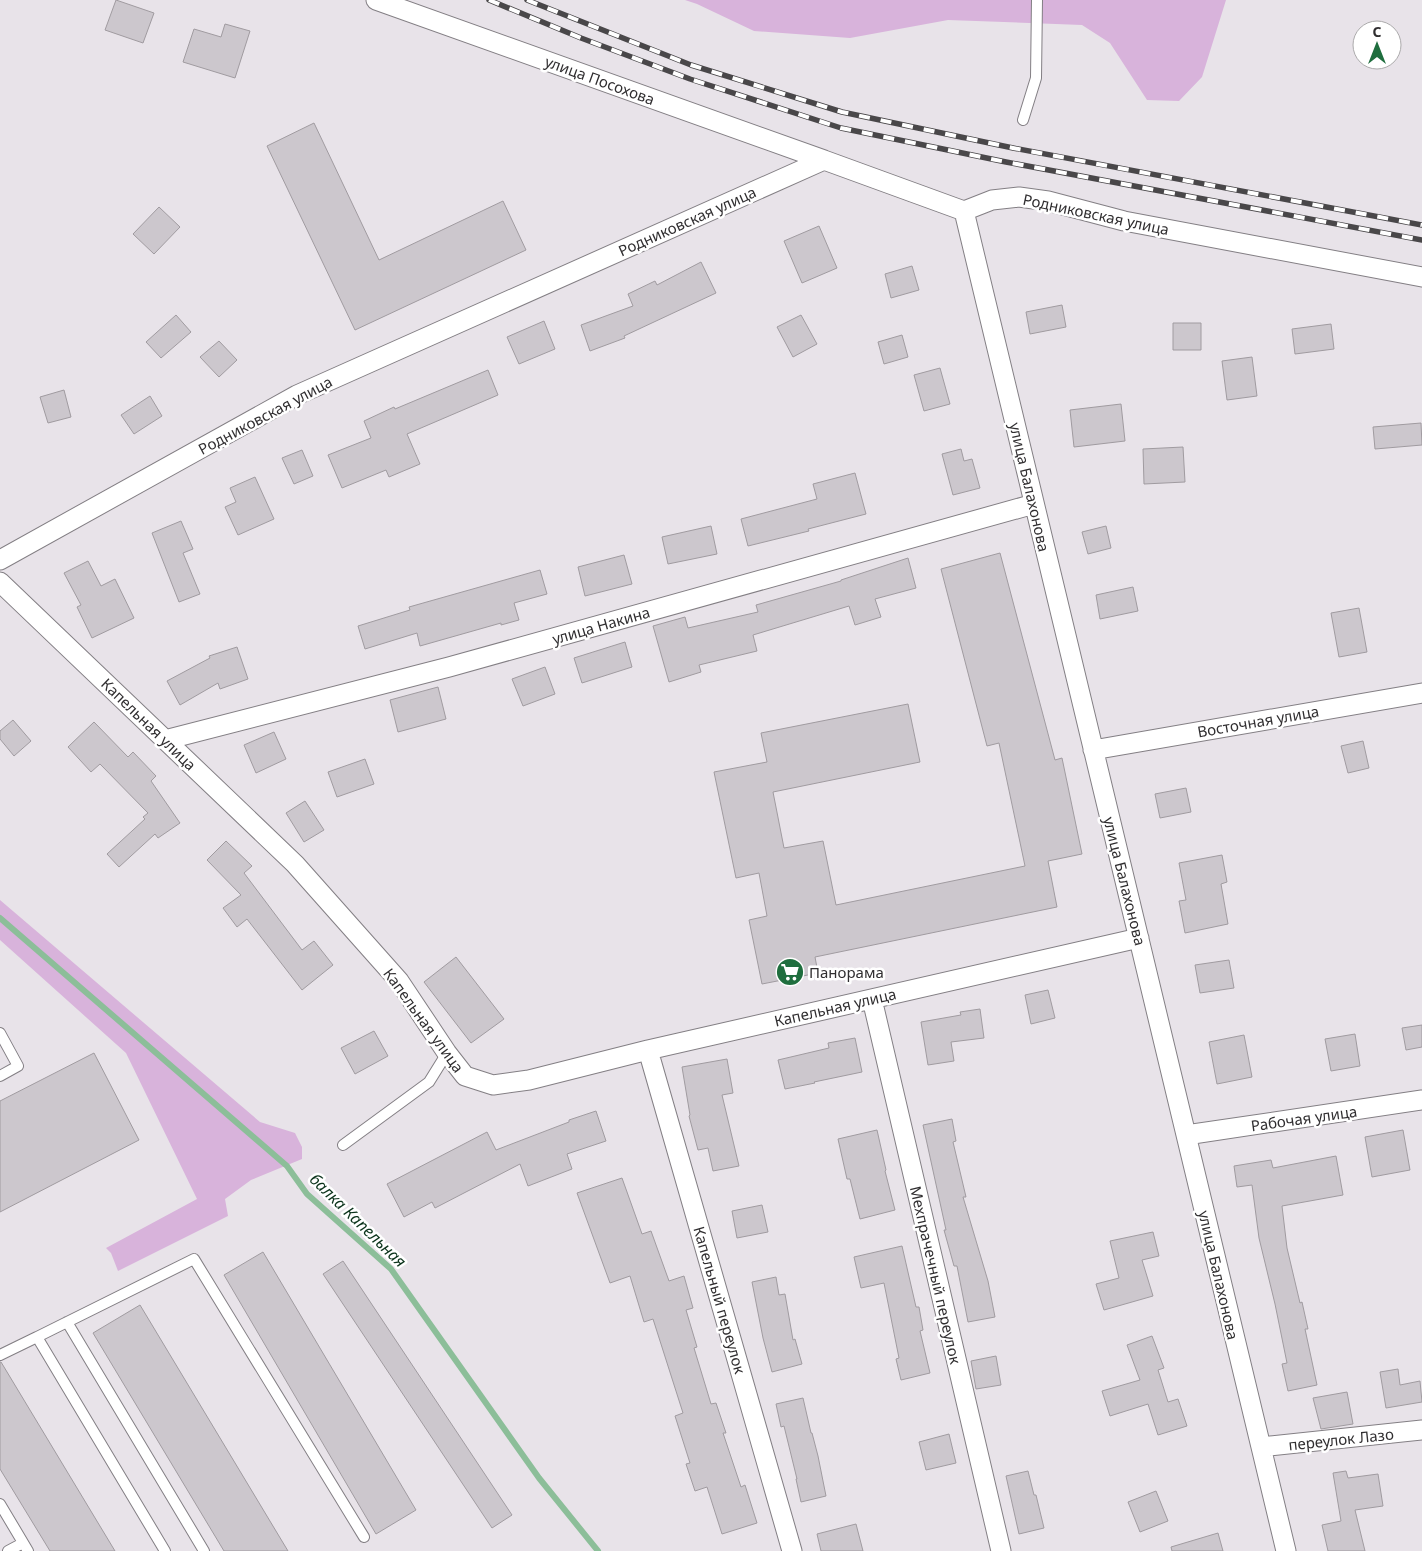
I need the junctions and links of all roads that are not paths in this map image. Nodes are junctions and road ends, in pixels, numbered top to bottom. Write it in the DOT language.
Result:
graph roads {
  1 [pos="376,0"];
  2 [pos="1037,0"];
  3 [pos="1023,120"];
  4 [pos="824,160"];
  5 [pos="964,211"];
  6 [pos="1422,277"];
  7 [pos="1034,504"];
  8 [pos="0,560"];
  9 [pos="0,582"];
  10 [pos="1422,693"];
  11 [pos="165,740"];
  12 [pos="1094,750"];
  13 [pos="1139,938"];
  14 [pos="872,999"];
  15 [pos="0,1033"];
  16 [pos="648,1050"];
  17 [pos="447,1054"];
  18 [pos="0,1076"];
  19 [pos="1422,1100"];
  20 [pos="1186,1135"];
  21 [pos="343,1145"];
  22 [pos="67,1322"];
  23 [pos="37,1337"];
  24 [pos="0,1355"];
  25 [pos="1422,1430"];
  26 [pos="1261,1447"];
  27 [pos="0,1504"];
  28 [pos="364,1537"];
  29 [pos="25,1547"];
  30 [pos="8,1551"];
  31 [pos="166,1551"];
  32 [pos="204,1551"];
  33 [pos="792,1551"];
  34 [pos="1001,1551"];
  35 [pos="1286,1551"];
  1 -- 4 [label="street, улица Посохова"];
  2 -- 3 [label="lane"];
  4 -- 5 [label="street"];
  4 -- 8 [label="street, Родниковская улица"];
  5 -- 6 [label="street, Родниковская улица"];
  5 -- 7 [label="street, улица Балахонова"];
  7 -- 11 [label="street, улица Накина"];
  7 -- 12 [label="street, улица Балахонова"];
  9 -- 11 [label="street, Капельная улица"];
  10 -- 12 [label="street, Восточная улица"];
  11 -- 17 [label="street, Капельная улица"];
  12 -- 13 [label="street, улица Балахонова"];
  13 -- 14 [label="street, Капельная улица"];
  13 -- 20 [label="street, улица Балахонова"];
  14 -- 16 [label="street, Капельная улица"];
  14 -- 34 [label="street, Мехпрачечный переулок"];
  15 -- 18 [label="lane"];
  16 -- 17 [label="street, Капельная улица"];
  16 -- 33 [label="street, Капельный переулок"];
  17 -- 21 [label="lane"];
  19 -- 20 [label="street, Рабочая улица"];
  20 -- 26 [label="street, улица Балахонова"];
  22 -- 23 [label="lane"];
  22 -- 28 [label="lane"];
  22 -- 32 [label="lane"];
  23 -- 24 [label="lane"];
  23 -- 31 [label="lane"];
  25 -- 26 [label="street, переулок Лазо"];
  26 -- 35 [label="street, улица Балахонова"];
  27 -- 29 [label="lane"];
  29 -- 30 [label="lane"];
}
